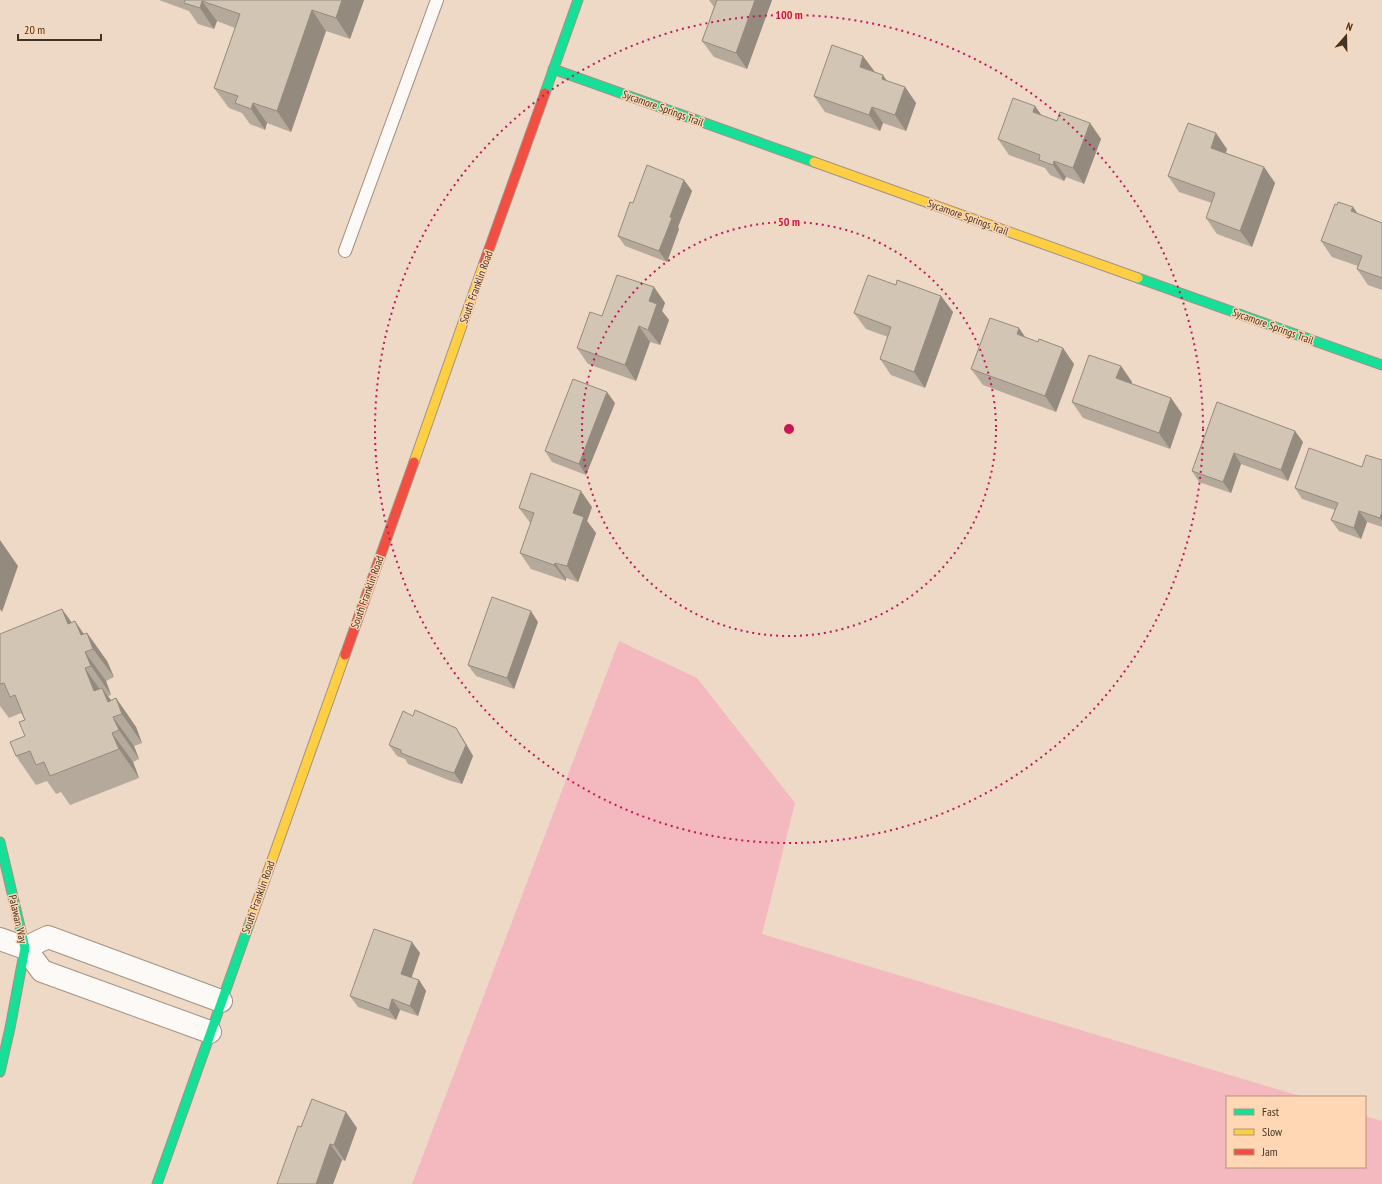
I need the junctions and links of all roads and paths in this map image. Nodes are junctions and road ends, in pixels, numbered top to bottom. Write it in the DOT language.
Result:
graph roads {
  1 [pos="437,0"];
  2 [pos="578,0"];
  3 [pos="553,69"];
  4 [pos="345,251"];
  5 [pos="1382,365"];
  6 [pos="0,842"];
  7 [pos="0,939"];
  8 [pos="25,948"];
  9 [pos="221,1001"];
  10 [pos="210,1032"];
  11 [pos="0,1072"];
  12 [pos="157,1184"];
  1 -- 4 [label="lane"];
  2 -- 3 [label="main road, South Franklin Road"];
  3 -- 5 [label="main road, Sycamore Springs Trail"];
  3 -- 9 [label="main road, South Franklin Road"];
  6 -- 8 [label="main road, Palawan Way"];
  7 -- 8 [label="street"];
  8 -- 9 [label="street"];
  8 -- 10 [label="street"];
  8 -- 11 [label="main road"];
  9 -- 10 [label="main road, South Franklin Road"];
  10 -- 12 [label="main road, South Franklin Road"];
}
